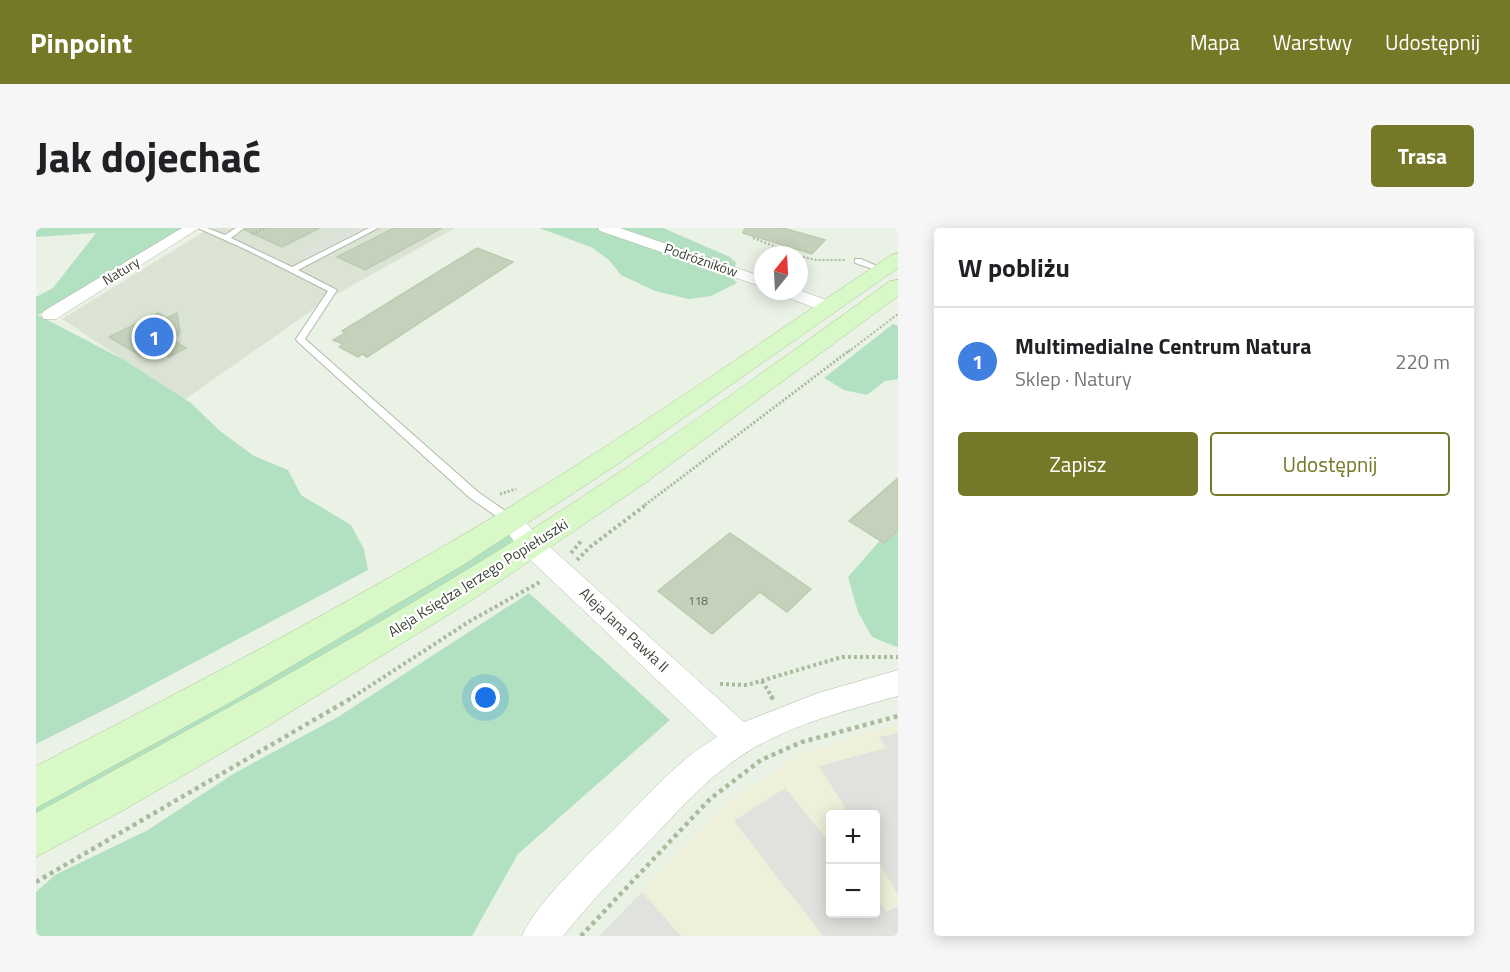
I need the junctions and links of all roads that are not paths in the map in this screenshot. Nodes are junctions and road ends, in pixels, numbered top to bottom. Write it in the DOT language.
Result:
graph roads {
  1 [pos="192,228"];
  2 [pos="201,228"];
  3 [pos="241,228"];
  4 [pos="374,228"];
  5 [pos="605,228"];
  6 [pos="226,238"];
  7 [pos="858,261"];
  8 [pos="292,270"];
  9 [pos="893,272"];
  10 [pos="754,279"];
  11 [pos="808,299"];
  12 [pos="829,307"];
  13 [pos="50,315"];
  14 [pos="521,533"];
  15 [pos="898,683"];
  16 [pos="740,738"];
  17 [pos="46,777"];
  18 [pos="36,836"];
  19 [pos="540,936"];
  1 -- 13 [label="street, Natury"];
  2 -- 6 [label="lane"];
  3 -- 6 [label="lane"];
  4 -- 8 [label="lane"];
  5 -- 10 [label="street, Podróżników"];
  6 -- 8 [label="lane"];
  7 -- 9 [label="lane"];
  8 -- 14 [label="lane"];
  9 -- 12 [label="main road, Aleja Księdza Jerzego Popiełuszki"];
  9 -- 14 [label="main road, Aleja Księdza Jerzego Popiełuszki"];
  11 -- 12 [label="street"];
  12 -- 14 [label="main road, Aleja Księdza Jerzego Popiełuszki"];
  14 -- 16 [label="street, Aleja Jana Pawła II"];
  14 -- 17 [label="main road, Aleja Księdza Jerzego Popiełuszki"];
  14 -- 18 [label="main road, Aleja Księdza Jerzego Popiełuszki"];
  15 -- 16 [label="street"];
  16 -- 19 [label="street"];
}
